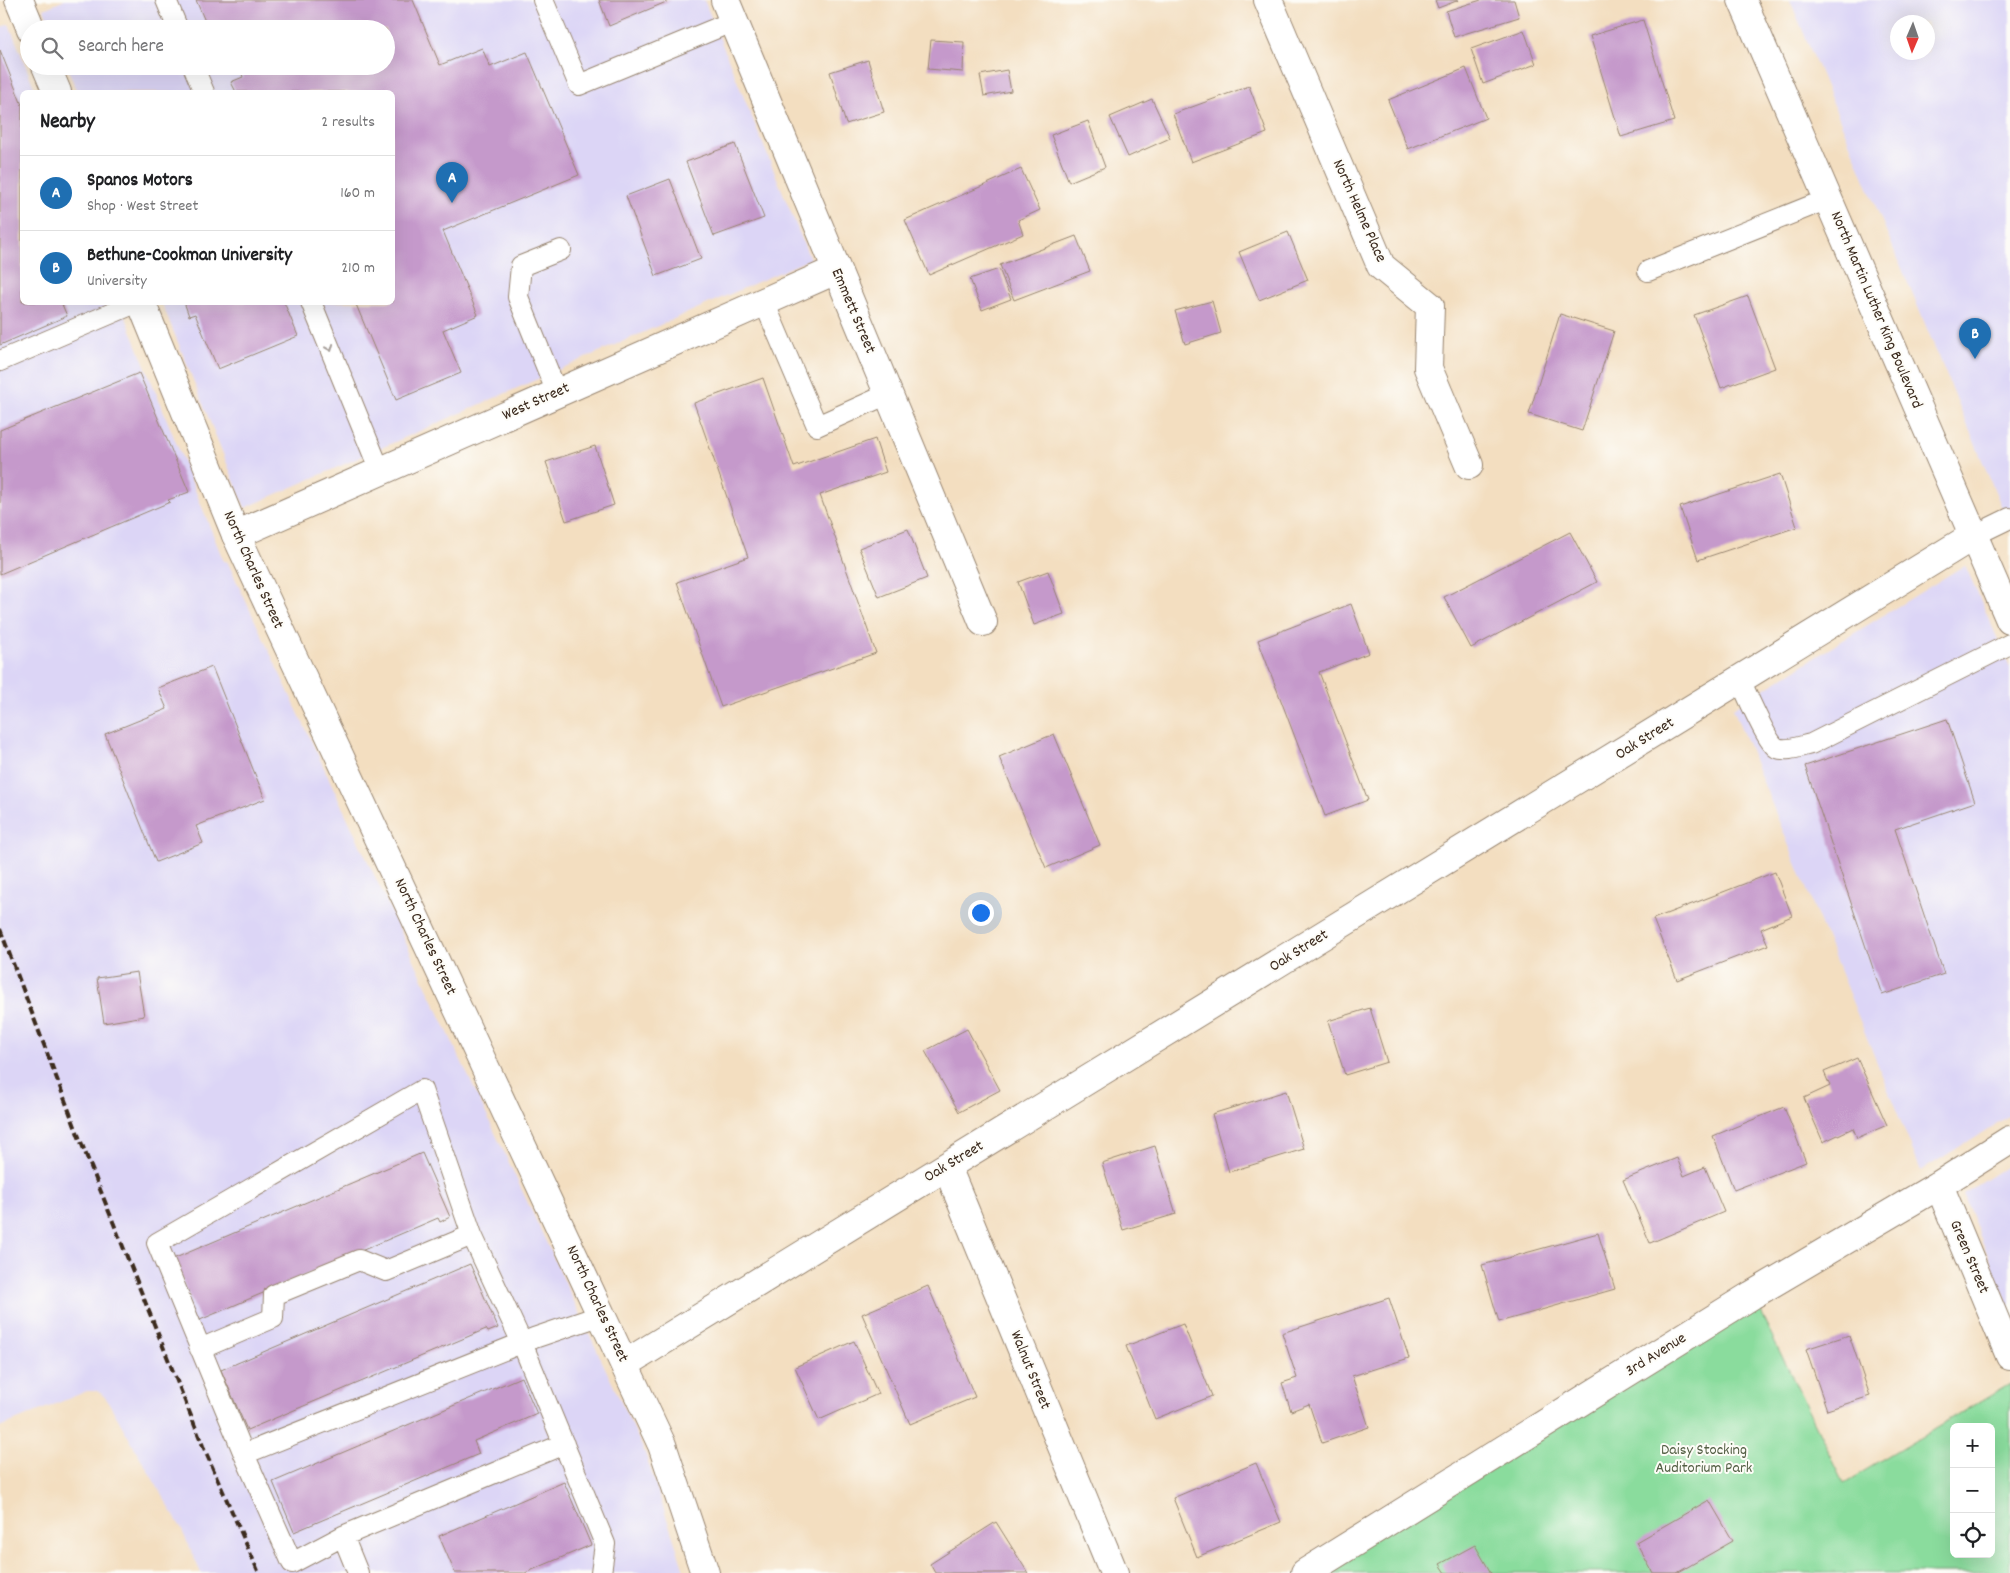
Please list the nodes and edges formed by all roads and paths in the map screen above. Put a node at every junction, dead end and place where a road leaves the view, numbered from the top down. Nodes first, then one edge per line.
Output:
1 (19, 0) edge
2 (166, 0) edge
3 (543, 0) edge
4 (1268, 0) edge
5 (1742, 0) edge
6 (729, 11) edge
7 (27, 20) edge
8 (174, 20) edge
9 (50, 75) edge
10 (197, 75) edge
11 (56, 90) edge
12 (203, 90) edge
13 (1828, 199) junction
14 (561, 250) dead end
15 (836, 270) junction
16 (1648, 271) dead end
17 (764, 302) junction
18 (133, 305) edge
19 (141, 305) edge
20 (312, 305) edge
21 (0, 361) edge
22 (557, 393) junction
23 (888, 394) junction
24 (1468, 465) dead end
25 (380, 471) junction
26 (2010, 518) edge
27 (236, 535) junction
28 (1973, 536) junction
29 (2010, 620) edge
30 (983, 622) dead end
31 (2010, 644) edge
32 (1740, 680) junction
33 (2010, 1140) edge
34 (947, 1167) junction
35 (1939, 1185) junction
36 (472, 1235) junction
37 (602, 1315) junction
38 (522, 1343) junction
39 (200, 1349) junction
40 (2010, 1356) edge
41 (625, 1364) junction
42 (564, 1444) junction
43 (244, 1454) junction
44 (343, 1536) junction
45 (358, 1573) edge
46 (600, 1573) edge
47 (705, 1573) edge
48 (1114, 1573) edge
49 (1305, 1573) edge

1 - 7 street
2 - 8 lane
3 - 6 lane
4 - 24 street, North Helme Place
5 - 13 street, North Martin Luther King Boulevard
6 - 15 street, Emmett Street
9 - 11 street
10 - 12 lane
13 - 16 lane
13 - 28 street, North Martin Luther King Boulevard
14 - 22 lane
15 - 17 street, West Street
15 - 23 street, Emmett Street
17 - 22 street, West Street
17 - 23 lane
18 - 21 lane
19 - 27 street, North Charles Street
20 -> 25 lane
22 - 25 street, West Street
23 - 30 street, Emmett Street
25 - 27 street, West Street
26 - 28 lane
27 - 37 street, North Charles Street
28 - 29 street, North Martin Luther King Boulevard
28 - 32 street, Oak Street
31 - 32 lane
32 - 34 street, Oak Street
33 - 35 street, 3rd Avenue
34 - 41 street, Oak Street
34 - 48 street, Walnut Street
35 - 40 street, Green Street
35 - 49 street, 3rd Avenue
36 - 38 lane
36 - 39 lane
36 - 39 lane
37 - 38 lane
37 - 41 street, North Charles Street
38 - 42 lane
38 - 43 lane
39 - 43 lane
41 - 47 street, North Charles Street
42 - 44 lane
42 - 46 lane
43 - 44 lane
44 - 45 lane

